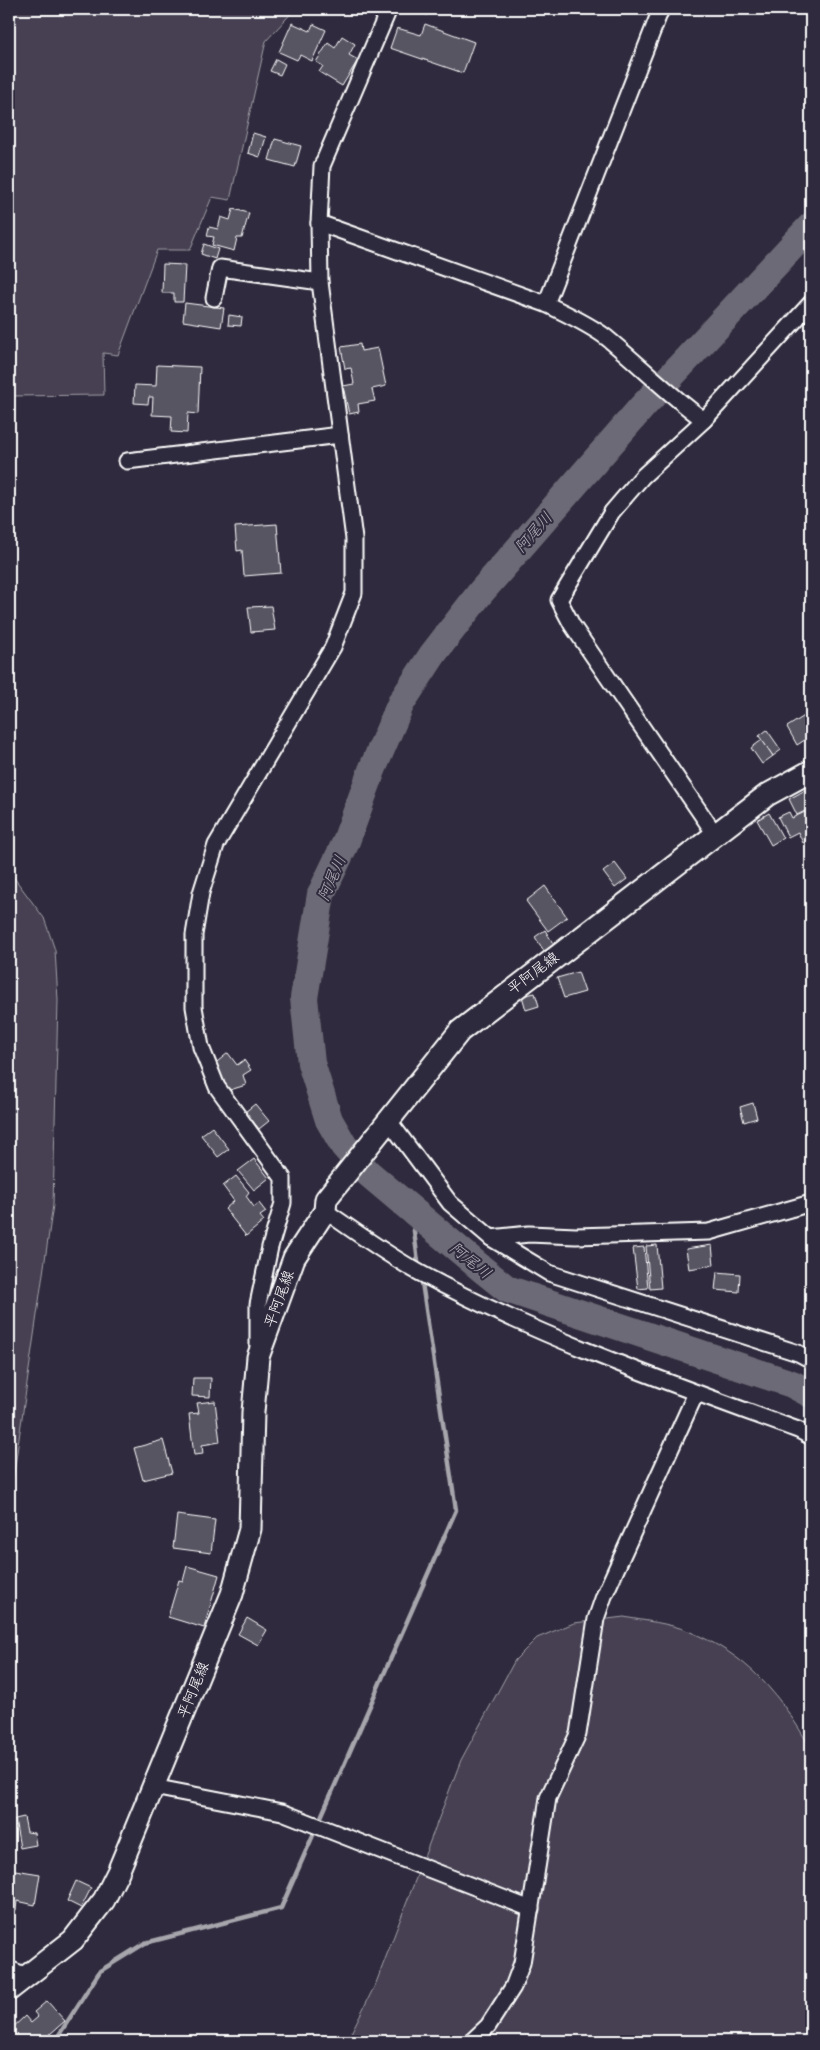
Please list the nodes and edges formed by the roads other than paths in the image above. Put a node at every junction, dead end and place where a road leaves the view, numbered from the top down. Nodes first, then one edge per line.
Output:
1 (389, 9) edge
2 (661, 9) edge
3 (319, 223) junction
4 (320, 282) junction
5 (214, 298) dead end
6 (811, 303) edge
7 (546, 304) junction
8 (704, 420) junction
9 (340, 435) junction
10 (127, 461) dead end
11 (811, 771) edge
12 (715, 834) junction
13 (386, 1125) junction
14 (811, 1203) edge
15 (325, 1205) junction
16 (491, 1238) junction
17 (258, 1357) junction
18 (811, 1360) edge
19 (696, 1393) junction
20 (811, 1437) edge
21 (153, 1787) junction
22 (531, 1909) junction
23 (18, 1972) edge
24 (9, 1990) edge
25 (472, 2041) edge

1 - 3 street
2 - 7 street
3 - 4 street
3 - 7 street
4 - 5 street
4 - 9 street
6 - 8 street
7 - 8 street
8 - 12 street
9 - 10 street
9 - 17 street
11 - 12 main road, 平阿尾線
12 - 13 main road, 平阿尾線
13 - 15 main road, 平阿尾線
13 - 16 street
14 - 16 street
15 - 17 main road, 平阿尾線
15 - 19 street
16 - 18 street
17 - 21 main road, 平阿尾線
19 - 20 street
19 - 22 street
21 - 22 street
21 - 23 main road, 平阿尾線
22 - 25 street
23 - 24 main road, 平阿尾線

